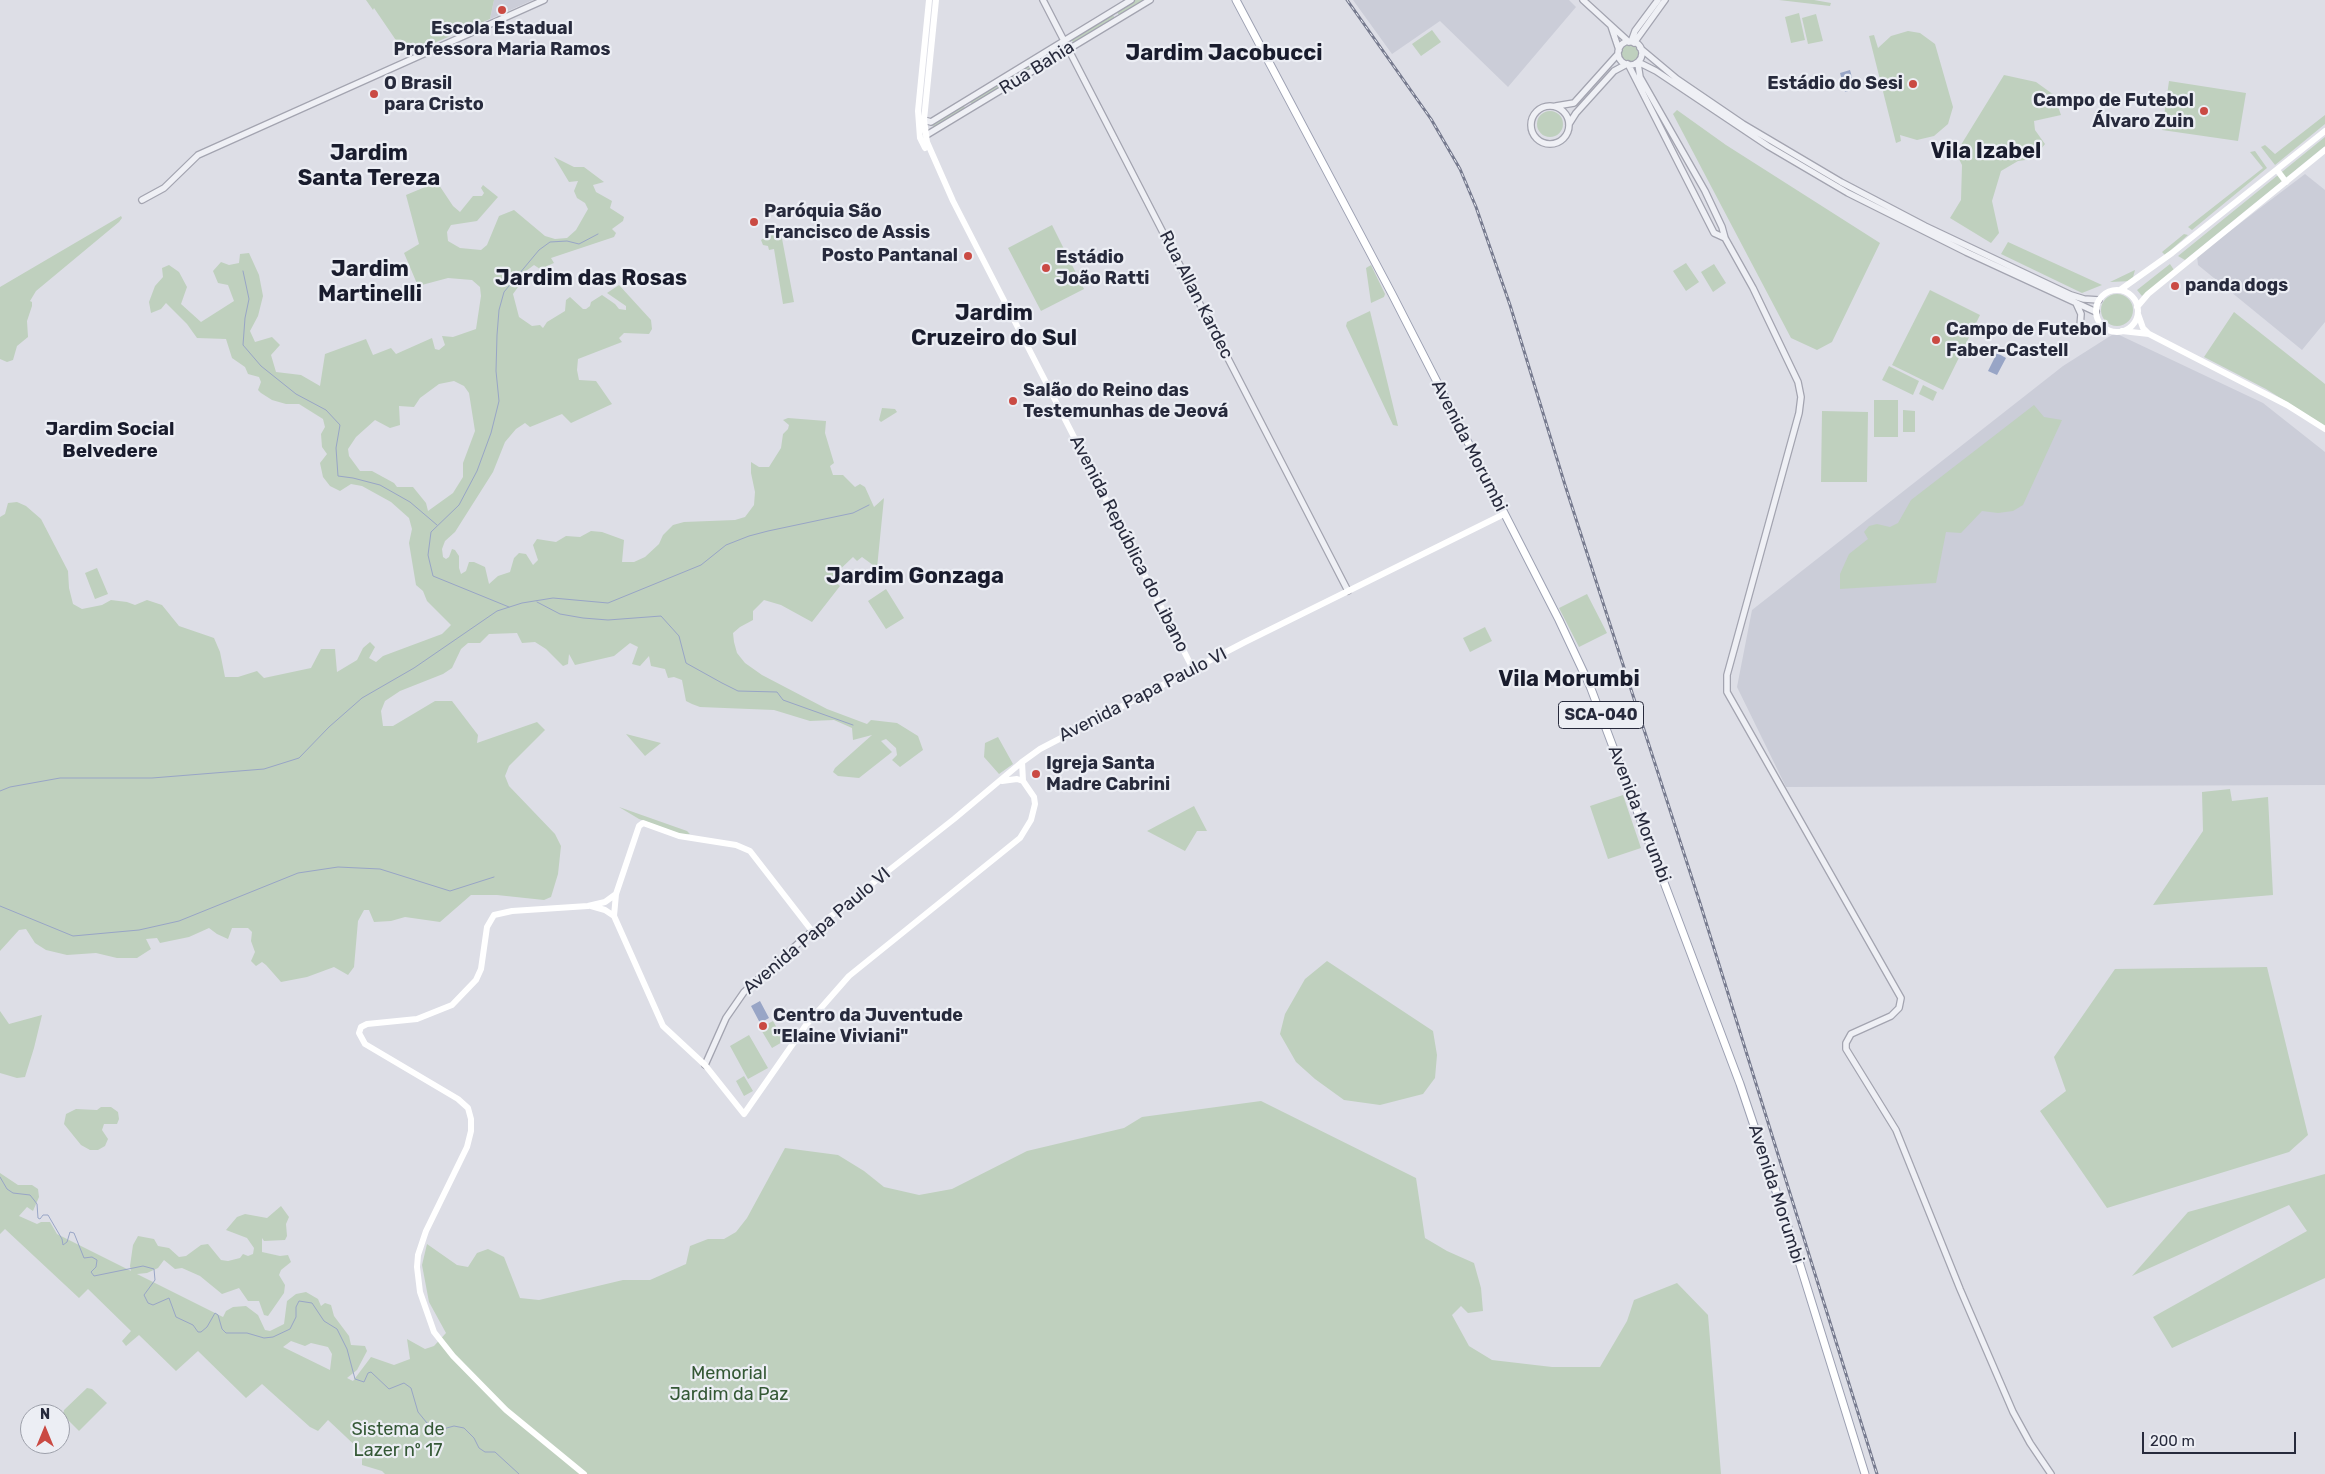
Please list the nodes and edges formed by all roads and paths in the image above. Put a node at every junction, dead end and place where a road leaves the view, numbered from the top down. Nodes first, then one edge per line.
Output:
1 (544, 0) edge
2 (929, 0) edge
3 (936, 0) edge
4 (1043, 0) edge
5 (1131, 0) edge
6 (1150, 0) edge
7 (1236, 0) edge
8 (1583, 0) edge
9 (1658, 0) edge
10 (1665, 0) edge
11 (1606, 21) junction
12 (1065, 40) junction
13 (1631, 42) junction
14 (1069, 48) junction
15 (1640, 48) junction
16 (1618, 52) junction
17 (1639, 63) junction
18 (1628, 64) junction
19 (1554, 106) junction
20 (928, 121) junction
21 (1569, 124) junction
22 (935, 130) junction
23 (2325, 131) edge
24 (922, 137) junction
25 (2325, 150) edge
26 (2277, 170) junction
27 (2286, 182) junction
28 (2255, 188) junction
29 (2264, 199) junction
30 (142, 200) dead end
31 (1725, 238) junction
32 (2120, 290) junction
33 (2099, 300) junction
34 (2076, 303) junction
35 (2137, 311) junction
36 (2096, 312) junction
37 (2080, 327) dead end
38 (2122, 331) junction
39 (2149, 334) junction
40 (2325, 429) edge
41 (1504, 514) junction
42 (1348, 591) junction
43 (1193, 669) junction
44 (1022, 762) junction
45 (1002, 781) junction
46 (1023, 781) junction
47 (616, 894) junction
48 (588, 906) junction
49 (614, 916) junction
50 (812, 931) junction
51 (705, 1065) junction
52 (584, 1474) edge
53 (1865, 1474) edge
54 (2052, 1474) edge

1 - 30 street
2 - 24 main road
3 - 20 main road
4 - 12 street, Rua Allan Kardec
5 - 12 street, Rua Bahia
6 - 14 street, Rua Bahia
7 - 41 main road, Avenida Morumbi / SCA-040
8 - 11 street
9 - 13 street
10 - 13 street
11 - 13 street
11 - 16 street
12 - 14 street, Rua Allan Kardec
12 - 20 street, Rua Bahia
13 - 15 street
13 - 16 street
14 - 22 street, Rua Bahia
14 - 42 street, Rua Allan Kardec
15 - 17 street
15 - 33 street
16 - 18 street
16 - 19 street
17 - 18 street
17 - 31 street
17 - 34 street
18 - 21 street
18 - 31 street
19 - 21 street
19 - 21 street
20 - 22 street
20 - 24 main road
22 - 24 street, Rua Bahia
23 - 26 main road
24 - 43 main road, Avenida República do Libano
25 - 27 main road
26 - 27 main road
26 - 28 main road
27 - 29 main road
28 - 29 main road
28 - 32 main road
29 - 35 main road
31 - 54 street
32 - 33 main road
32 - 35 main road
33 - 36 main road
34 - 36 street
34 - 37 street
35 - 38 main road
35 - 39 main road
36 - 38 main road
38 - 39 main road
39 - 40 main road
41 - 42 main road, Avenida Papa Paulo VI
41 - 53 main road, Avenida Morumbi / SCA-040
42 - 43 main road, Avenida Papa Paulo VI
43 - 44 main road, Avenida Papa Paulo VI
44 - 45 main road, Avenida Papa Paulo VI
44 - 46 main road
45 - 46 main road
45 - 50 main road, Avenida Papa Paulo VI
46 - 51 main road
47 - 48 main road
47 - 49 main road
47 - 50 main road
48 - 49 main road
48 - 52 main road
49 - 51 main road
50 - 51 street, Avenida Papa Paulo VI

